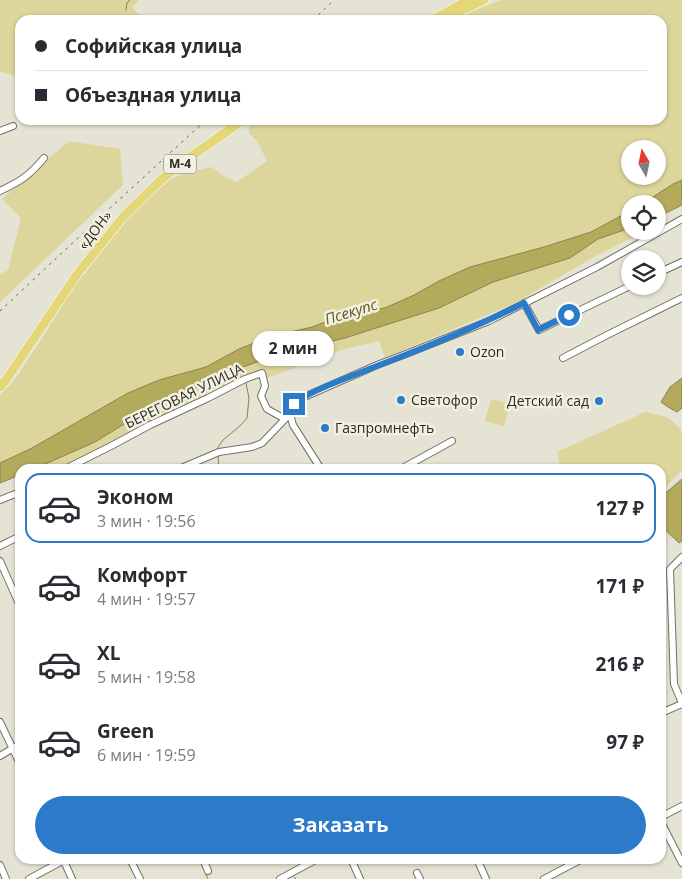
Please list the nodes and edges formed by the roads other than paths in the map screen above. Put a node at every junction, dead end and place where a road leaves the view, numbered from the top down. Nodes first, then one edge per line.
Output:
1 (469, 0) edge
2 (484, 0) edge
3 (441, 15) edge
4 (452, 15) edge
5 (235, 125) edge
6 (13, 126) dead end
7 (0, 131) edge
8 (44, 158) dead end
9 (0, 191) edge
10 (682, 220) edge
11 (682, 262) edge
12 (666, 269) edge
13 (621, 290) edge
14 (682, 298) edge
15 (524, 303) junction
16 (563, 358) dead end
17 (0, 387) edge
18 (287, 417) junction
19 (452, 441) dead end
20 (75, 464) edge
21 (191, 464) edge
22 (318, 464) edge
23 (410, 464) edge
24 (15, 494) edge
25 (0, 500) edge
26 (15, 538) edge
27 (0, 546) edge
28 (682, 557) edge
29 (0, 561) edge
30 (15, 595) edge
31 (682, 703) edge
32 (666, 711) edge
33 (0, 722) edge
34 (13, 748) junction
35 (15, 753) edge
36 (0, 756) edge
37 (682, 806) edge
38 (666, 815) edge
39 (666, 832) edge
40 (682, 863) edge
41 (55, 864) edge
42 (66, 864) edge
43 (132, 864) edge
44 (205, 864) edge
45 (308, 864) edge
46 (353, 864) edge
47 (479, 864) edge
48 (572, 864) edge
49 (0, 865) edge
50 (208, 871) dead end
51 (6, 879) edge
52 (29, 879) edge
53 (72, 879) edge
54 (140, 879) edge
55 (280, 879) edge
56 (360, 879) edge
57 (486, 879) edge
58 (544, 879) edge

1 - 3 highway
2 - 4 highway
5 - 17 highway, «ДОН» / М-4
6 - 7 street
8 - 9 street
10 - 15 street
11 - 12 street
13 - 15 street
14 - 16 street
15 - 18 street
18 - 20 street, БЕРЕГОВАЯ УЛИЦА
18 - 21 street
18 - 22 street
19 - 23 street
24 - 25 street
26 - 27 street
28 - 31 street
29 - 30 street
31 - 32 street
33 - 34 street
34 - 35 street
34 - 36 street
37 - 38 street
39 - 40 street
41 - 52 street
42 - 53 street
43 - 54 street
44 - 50 street
45 - 55 street
46 - 56 street
47 - 57 street
48 - 58 street
49 - 51 street

